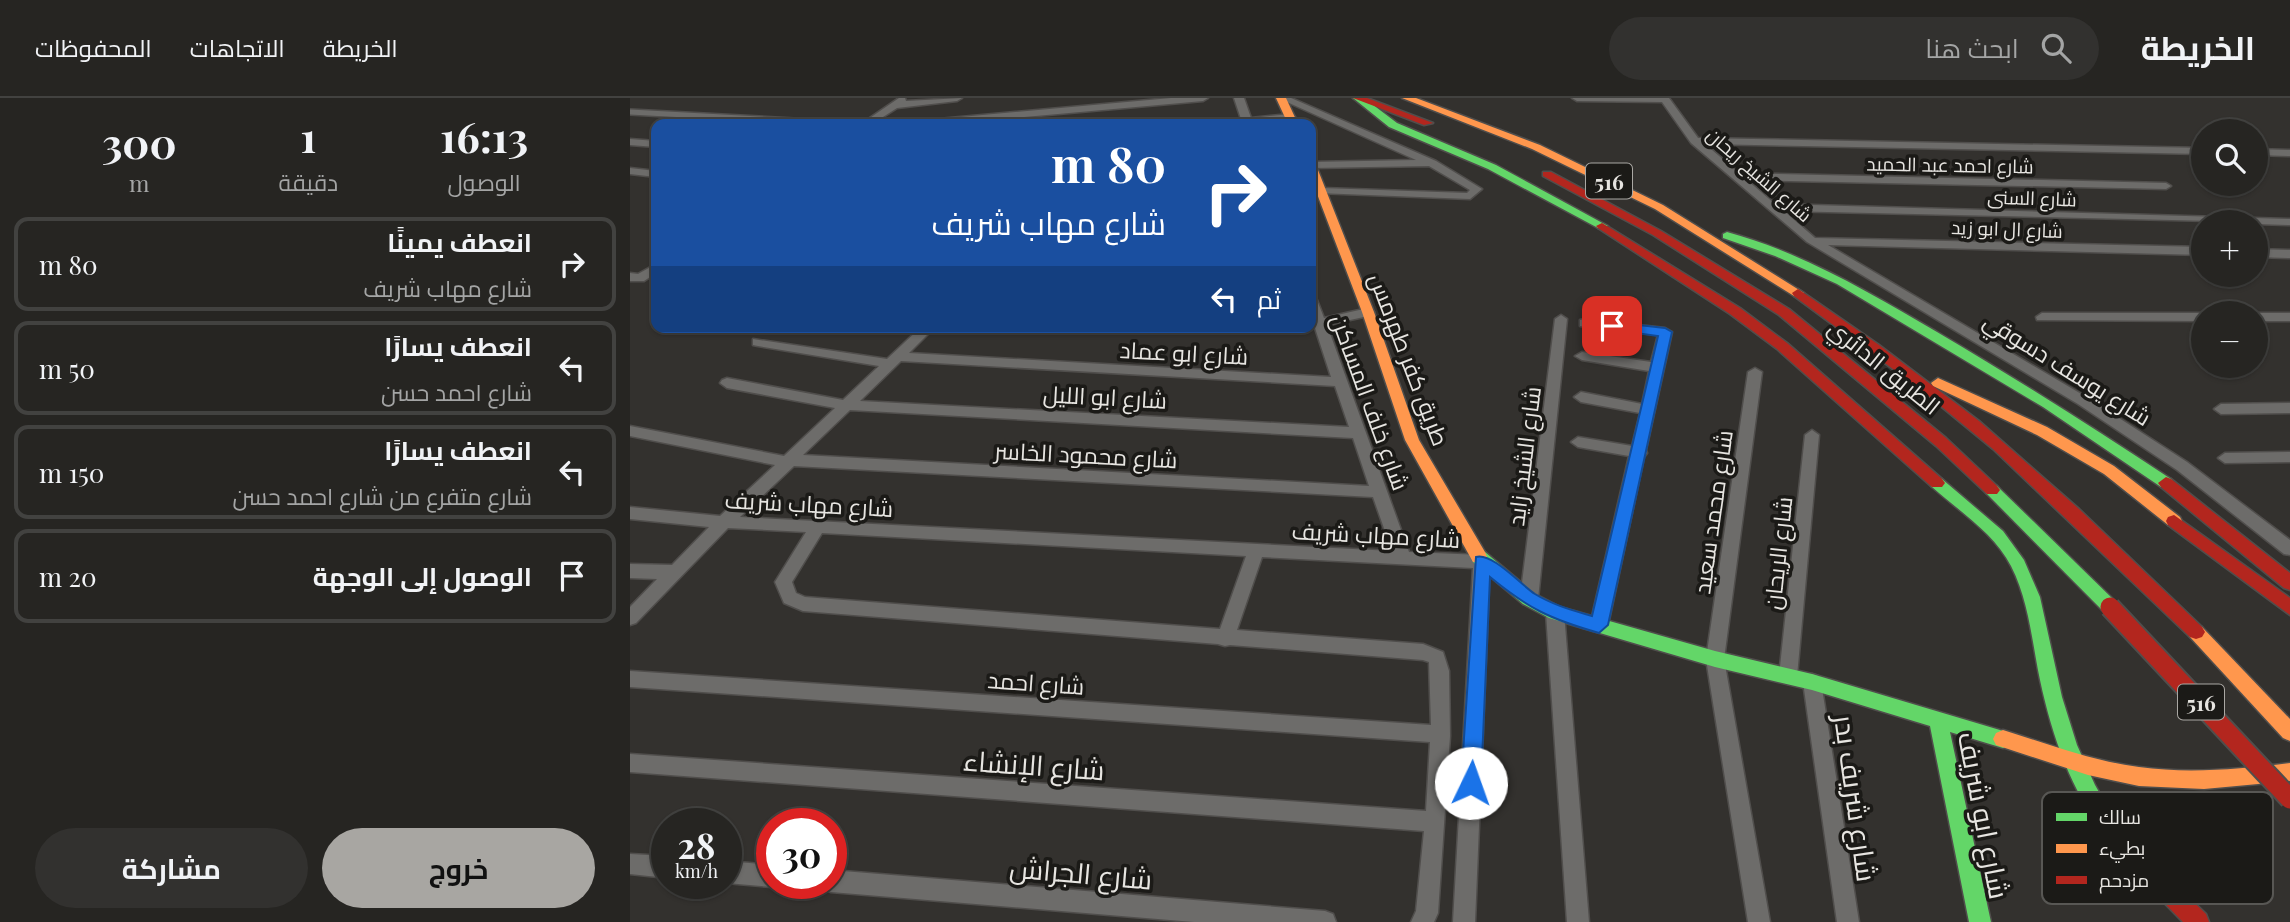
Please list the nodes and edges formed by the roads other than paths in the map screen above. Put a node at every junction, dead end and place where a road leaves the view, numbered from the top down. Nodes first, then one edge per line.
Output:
1 (957, 98) edge
2 (1202, 98) edge
3 (1239, 98) edge
4 (1282, 98) edge
5 (1358, 98) edge
6 (1407, 98) edge
7 (1577, 98) edge
8 (1664, 99) edge
9 (898, 100) edge
10 (630, 112) edge
11 (758, 119) edge
12 (873, 119) edge
13 (972, 119) edge
14 (1246, 119) edge
15 (1291, 119) edge
16 (1695, 141) junction
17 (630, 142) edge
18 (651, 144) edge
19 (1497, 151) dead end
20 (2191, 151) edge
21 (2268, 152) edge
22 (2290, 153) edge
23 (1432, 163) junction
24 (1530, 165) dead end
25 (1316, 167) edge
26 (630, 171) edge
27 (651, 173) edge
28 (1734, 176) junction
29 (1316, 178) edge
30 (2166, 187) dead end
31 (1322, 191) junction
32 (1772, 207) junction
33 (2290, 222) edge
34 (1694, 228) junction
35 (1811, 240) junction
36 (2191, 251) edge
37 (2268, 253) edge
38 (2290, 254) edge
39 (651, 271) edge
40 (633, 280) edge
41 (1368, 312) junction
42 (2042, 317) dead end
43 (2191, 317) edge
44 (2268, 317) edge
45 (2290, 317) edge
46 (1561, 319) dead end
47 (1585, 323) dead end
48 (1316, 325) edge
49 (1316, 327) edge
50 (923, 333) edge
51 (758, 342) dead end
52 (1582, 356) dead end
53 (896, 361) junction
54 (1658, 368) junction
55 (1755, 372) dead end
56 (1909, 373) junction
57 (1340, 382) junction
58 (727, 383) dead end
59 (1581, 397) dead end
60 (848, 405) junction
61 (2290, 408) edge
62 (2221, 409) dead end
63 (1649, 410) junction
64 (630, 430) edge
65 (1358, 433) junction
66 (1812, 435) dead end
67 (1578, 442) dead end
68 (1640, 453) junction
69 (2290, 457) edge
70 (2225, 458) dead end
71 (790, 461) junction
72 (1379, 492) junction
73 (630, 513) edge
74 (724, 522) junction
75 (818, 526) junction
76 (1257, 549) junction
77 (2290, 550) edge
78 (1403, 559) junction
79 (1482, 562) junction
80 (630, 571) edge
81 (676, 571) junction
82 (2290, 583) edge
83 (1529, 599) junction
84 (2290, 608) edge
85 (1555, 612) junction
86 (630, 618) edge
87 (1599, 625) junction
88 (1224, 639) junction
89 (1715, 659) junction
90 (1788, 676) junction
91 (630, 679) edge
92 (1812, 682) junction
93 (1938, 719) junction
94 (2290, 732) edge
95 (1439, 734) junction
96 (630, 763) edge
97 (2078, 763) junction
98 (2290, 772) edge
99 (2092, 792) edge
100 (2290, 799) edge
101 (1434, 822) junction
102 (630, 864) edge
103 (651, 866) edge
104 (847, 882) edge
105 (2179, 904) edge
106 (1325, 922) edge
107 (1422, 922) edge
108 (1464, 922) edge
109 (1578, 922) edge
110 (1759, 922) edge
111 (1848, 922) edge
112 (1980, 922) edge
113 (2198, 922) edge

1 - 9 street
2 - 13 street
3 - 14 street
4 - 15 main road
4 - 23 street
5 - 19 main road
5 - 97 main road
6 - 34 main road, الطريق الدائري / 516
7 - 8 street
8 - 16 street, شارع الشيخ ريحان
9 - 12 street
10 - 11 lane
16 - 20 street
16 - 28 street, شارع الشيخ ريحان
17 - 18 street
21 - 22 street
23 - 25 street
23 - 31 street
24 - 100 main road, الطريق الدائري / 516, bridge
26 - 27 street
28 - 30 street, شارع احمد عبد الحميد
28 - 32 street, شارع الشيخ ريحان
29 - 31 main road, طريق كفر طهرمس
31 - 41 main road, طريق كفر طهرمس
32 - 33 street, شارع السنى
32 - 35 street, شارع الشيخ ريحان
34 - 56 main road, الطريق الدائري / 516
34 - 82 main road
35 - 36 street, شارع ال ابو زيد
35 - 77 street, شارع يوسف دسوقي
37 - 38 street
39 - 40 street
41 - 48 street
41 - 79 main road, طريق كفر طهرمس
42 - 43 street
44 - 45 street
46 - 83 street, شارع الشيخ زايد
47 - 54 street
49 - 57 street, شارع خلف المساكن
50 - 53 street
51 - 53 street, شارع ابو عماد
52 - 54 street
53 - 57 street, شارع ابو عماد
53 - 60 street
54 - 63 street
55 - 89 street, شارع محمد سعيد
56 - 84 main road
56 - 94 main road, الطريق الدائري / 516
57 - 65 street, شارع خلف المساكن
58 - 60 street, شارع ابو الليل
59 - 63 street
60 - 65 street, شارع ابو الليل
60 - 71 street
61 - 62 street
63 - 68 street
64 - 71 street, شارع محمود الخاسر
65 - 72 street, شارع خلف المساكن
66 - 90 street, شارع الريحان
67 - 68 street
68 - 87 street
69 - 70 street
71 - 72 street, شارع محمود الخاسر
71 - 74 street
72 - 78 street, شارع خلف المساكن
73 - 74 street, شارع مهاب شريف
74 - 75 street, شارع مهاب شريف
74 - 81 street
75 - 76 street, شارع مهاب شريف
75 - 88 street
76 - 78 street, شارع مهاب شريف
76 - 88 street
78 - 79 street, شارع مهاب شريف
79 - 83 main road, شارع مهاب شريف
79 - 108 street
80 - 81 street
81 - 86 street
83 - 85 main road, شارع مهاب شريف
85 - 87 main road, شارع مهاب شريف
85 - 109 street
87 - 89 main road, شارع مهاب شريف
88 - 95 street
89 - 90 main road, شارع مهاب شريف
89 - 110 street, شارع محمد سعيد
90 - 92 main road, شارع مهاب شريف
91 - 95 street, شارع احمد
92 - 93 main road, شارع مهاب شريف
92 - 111 street, شارع شريف بدر
93 - 97 main road, شارع مهاب شريف
93 - 112 main road, شارع ابو شريف
95 - 101 street
96 - 101 street, شارع الإنشاء
97 - 98 main road, شارع مهاب شريف
97 - 99 main road
101 - 107 street
102 - 103 street
104 - 106 street, شارع الجراش
105 - 113 main road

